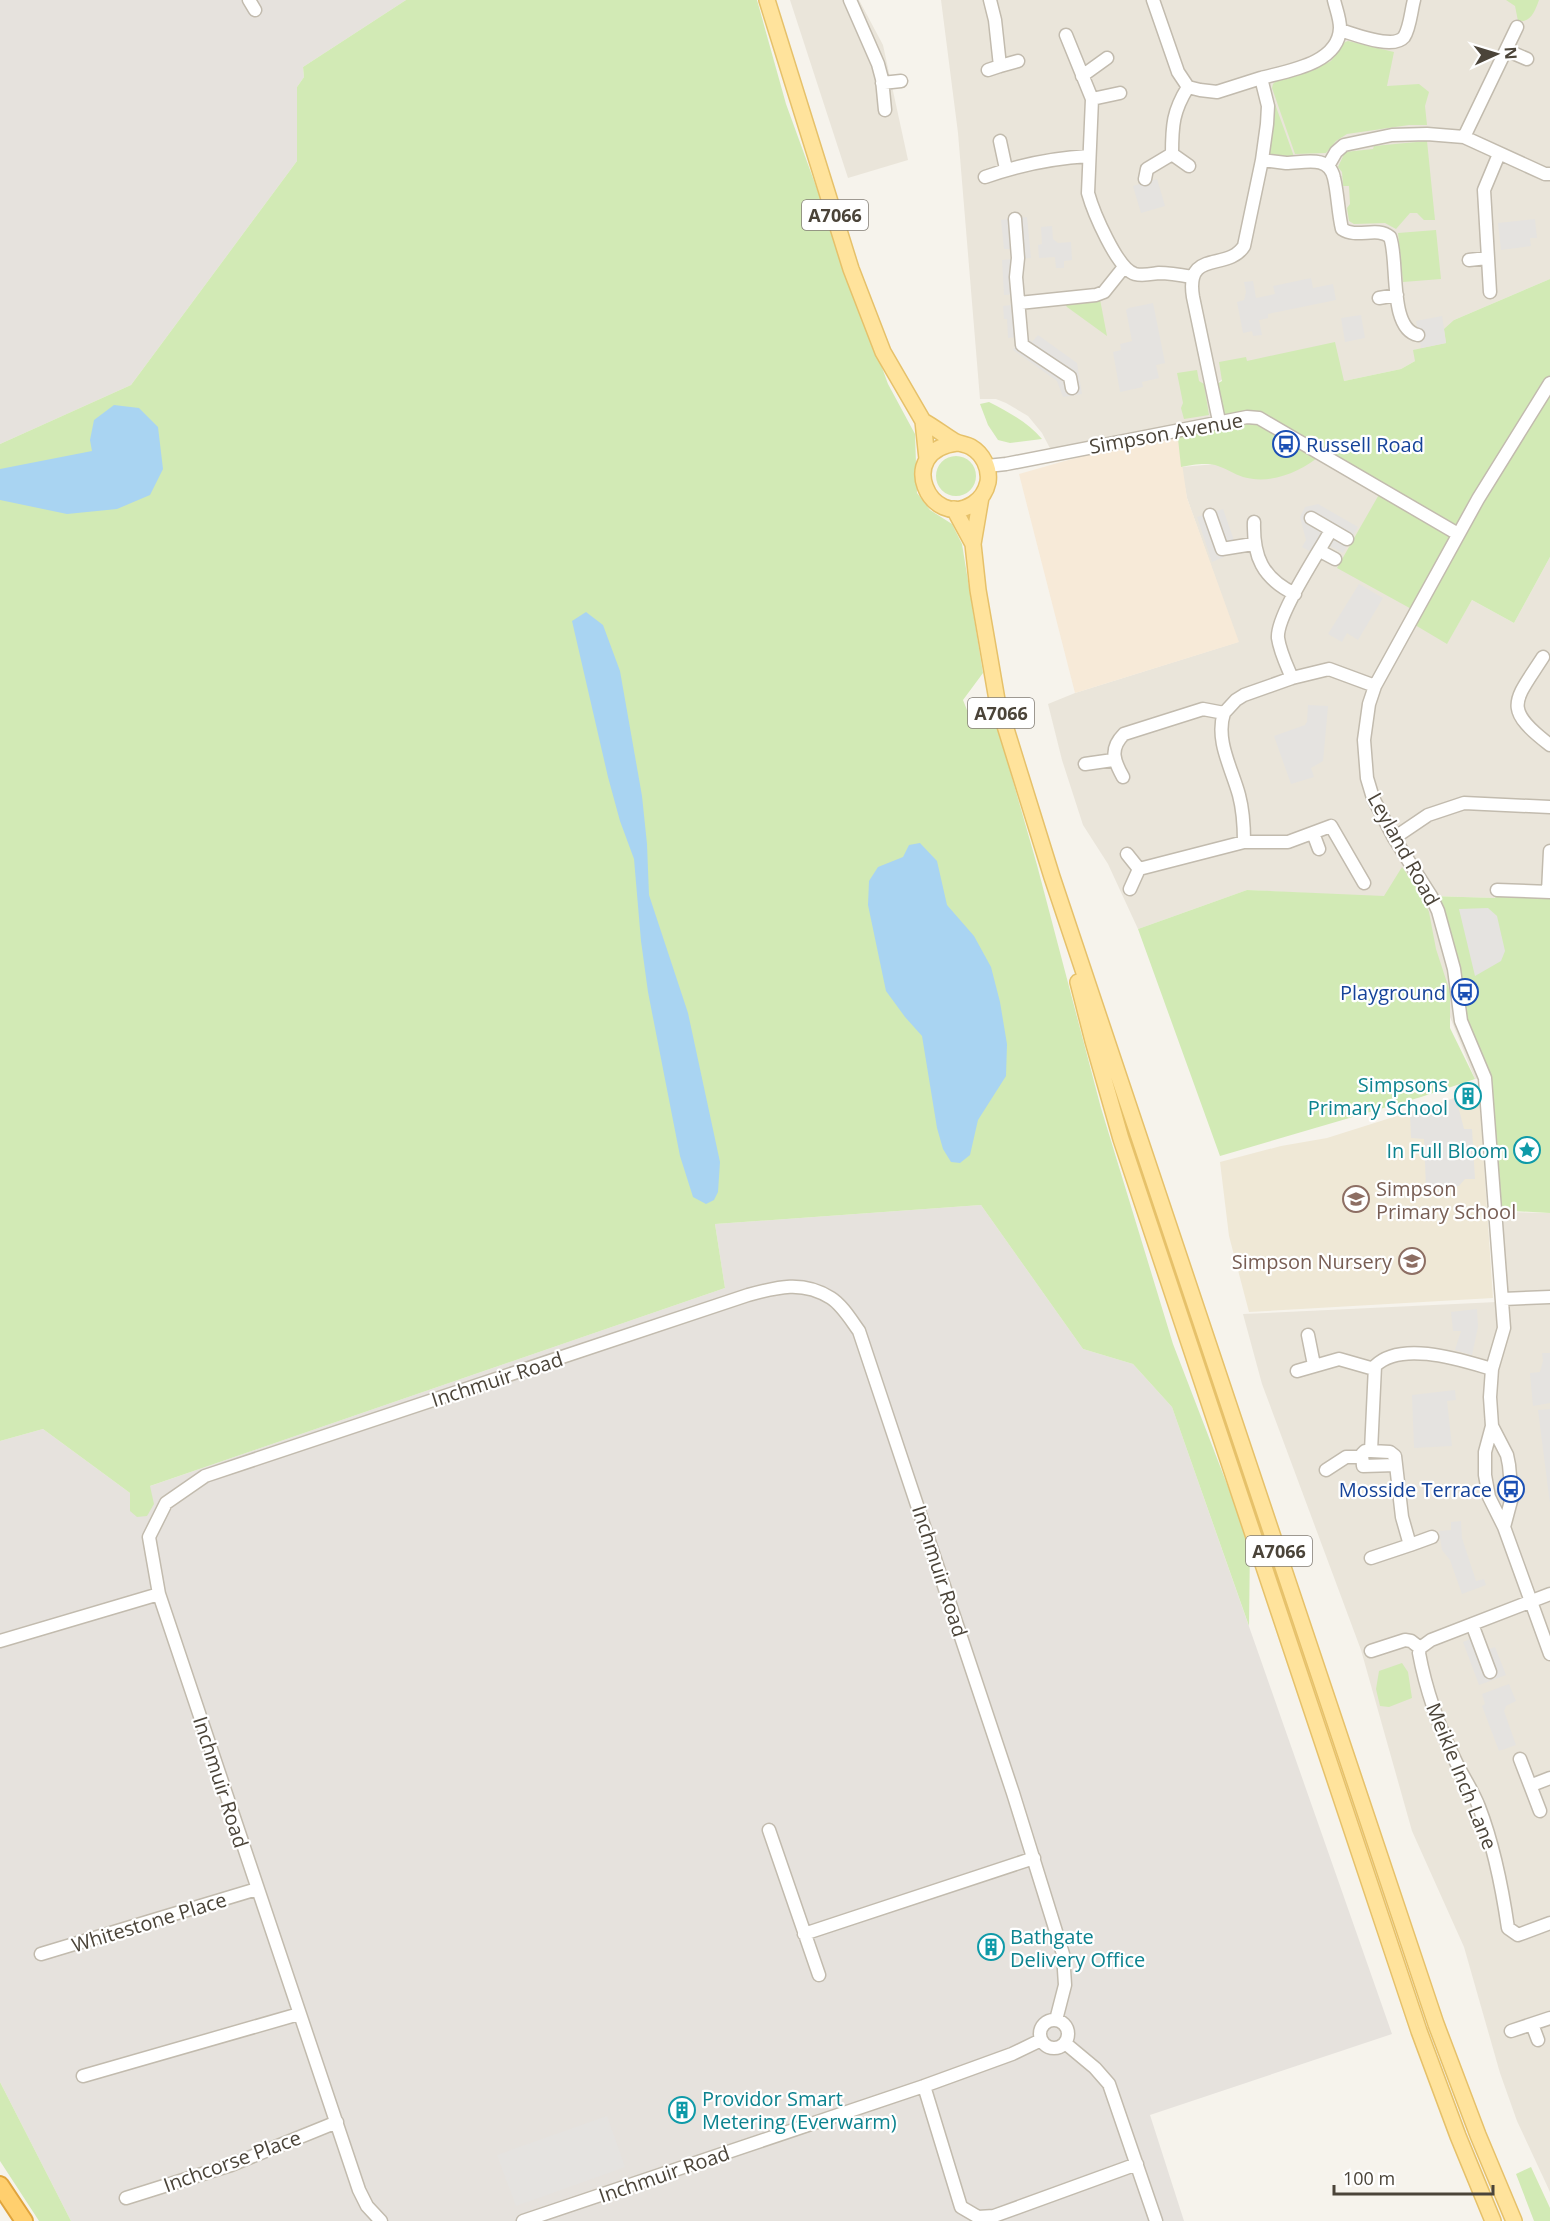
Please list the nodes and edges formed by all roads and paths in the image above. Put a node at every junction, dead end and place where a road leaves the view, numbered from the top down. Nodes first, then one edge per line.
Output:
1 (767, 0) edge
2 (850, 0) edge
3 (990, 0) edge
4 (1153, 0) edge
5 (1334, 0) edge
6 (1414, 0) edge
7 (1516, 27) dead end
8 (1340, 30) junction
9 (1066, 35) dead end
10 (1506, 50) junction
11 (1107, 58) dead end
12 (1527, 59) dead end
13 (1018, 61) dead end
14 (1082, 76) junction
15 (1260, 78) junction
16 (901, 81) dead end
17 (882, 83) junction
18 (1188, 87) junction
19 (1120, 93) dead end
20 (1092, 99) junction
21 (885, 110) dead end
22 (1464, 137) junction
23 (1000, 141) dead end
24 (1172, 154) junction
25 (1499, 154) junction
26 (1089, 156) junction
27 (1262, 159) junction
28 (1189, 166) dead end
29 (1328, 166) junction
30 (1006, 169) junction
31 (1550, 174) edge
32 (985, 177) dead end
33 (1144, 179) dead end
34 (1015, 219) dead end
35 (1487, 258) junction
36 (1469, 260) dead end
37 (1124, 267) junction
38 (1192, 277) junction
39 (1490, 292) dead end
40 (1397, 295) junction
41 (1379, 298) dead end
42 (1019, 303) junction
43 (1418, 335) dead end
44 (1550, 383) edge
45 (1072, 388) dead end
46 (923, 421) junction
47 (1219, 421) junction
48 (957, 443) junction
49 (927, 459) junction
50 (987, 466) junction
51 (981, 497) junction
52 (954, 509) junction
53 (1210, 515) dead end
54 (1311, 518) dead end
55 (1254, 522) dead end
56 (1331, 530) junction
57 (1458, 534) junction
58 (1347, 539) dead end
59 (973, 544) junction
60 (1253, 544) junction
61 (1320, 550) junction
62 (1335, 559) dead end
63 (1295, 594) junction
64 (1543, 657) dead end
65 (1292, 678) junction
66 (1375, 686) junction
67 (1224, 713) junction
68 (1550, 745) edge
69 (1113, 760) junction
70 (1085, 764) dead end
71 (1123, 777) dead end
72 (1550, 807) edge
73 (1313, 833) junction
74 (1394, 838) junction
75 (1244, 842) junction
76 (1319, 849) dead end
77 (1550, 851) edge
78 (1127, 854) dead end
79 (1139, 869) junction
80 (1053, 877) junction
81 (1364, 883) dead end
82 (1130, 889) dead end
83 (1497, 890) dead end
84 (1549, 892) edge
85 (1550, 1297) edge
86 (1503, 1299) junction
87 (1308, 1335) dead end
88 (1314, 1365) junction
89 (1374, 1369) junction
90 (1492, 1369) junction
91 (1297, 1371) dead end
92 (1492, 1426) junction
93 (1366, 1454) junction
94 (1326, 1470) dead end
95 (1504, 1527) junction
96 (1432, 1537) dead end
97 (1410, 1545) junction
98 (1371, 1558) dead end
99 (159, 1594) junction
100 (1550, 1594) edge
101 (1530, 1602) junction
102 (1472, 1624) junction
103 (0, 1641) edge
104 (1420, 1648) junction
105 (1371, 1650) dead end
106 (1550, 1654) edge
107 (1490, 1672) dead end
108 (1520, 1759) dead end
109 (1550, 1778) edge
110 (1532, 1785) junction
111 (1540, 1811) dead end
112 (769, 1830) dead end
113 (1034, 1858) junction
114 (256, 1889) junction
115 (1550, 1923) edge
116 (804, 1934) junction
117 (41, 1954) dead end
118 (819, 1975) dead end
119 (299, 2014) junction
120 (1550, 2018) edge
121 (1056, 2020) junction
122 (1532, 2024) junction
123 (1511, 2031) dead end
124 (1041, 2040) junction
125 (1538, 2040) dead end
126 (1065, 2043) junction
127 (83, 2076) dead end
128 (924, 2086) junction
129 (337, 2122) junction
130 (1137, 2163) junction
131 (0, 2185) edge
132 (126, 2198) dead end
133 (24, 2221) edge
134 (381, 2221) edge
135 (523, 2221) edge
136 (1156, 2221) edge
137 (1493, 2221) edge
138 (1514, 2221) edge

1 - 46 main road, A7066
2 - 17 street
3 - 13 street
4 - 18 street
5 - 8 street
6 - 8 street
7 - 10 street
8 - 15 street
9 - 14 street
10 - 12 street
10 - 22 street
11 - 14 street
14 - 20 street
15 - 18 street
15 - 27 street
16 - 17 street
17 - 21 street
18 - 24 street
19 - 20 street
20 - 26 street
22 - 25 street
22 - 29 street
23 - 30 street
24 - 28 street
24 - 33 street
25 - 31 street
25 - 35 street
26 - 30 street
26 - 37 street
27 - 29 street
27 - 38 street
29 - 40 street
30 - 32 street
34 - 42 street
35 - 36 street
35 - 39 street
37 - 38 street
37 - 42 street
38 - 47 street
40 - 41 street
40 - 43 street
42 - 45 street
44 - 57 street, Leyland Road
46 - 48 main road, A7066
46 - 49 main road, A7066
47 - 50 street, Simpson Avenue
47 - 57 street, Simpson Avenue
48 - 49 main road
48 - 50 main road, A7066
49 - 52 main road, A7066
50 - 51 main road, A7066
51 - 52 main road
51 - 59 main road, A7066
52 - 59 main road, A7066
53 - 60 street
54 - 56 street
55 - 60 street
56 - 58 street
56 - 61 street
57 - 66 street, Leyland Road
59 - 80 main road, A7066
60 - 63 street
61 - 62 street
61 - 63 street
63 - 65 street
64 - 68 street
65 - 66 street
65 - 67 street
66 - 74 street, Leyland Road
67 - 69 street
67 - 75 street
69 - 70 street
69 - 71 street
72 - 74 street
73 - 75 street
73 - 76 street
73 - 81 street
74 - 86 street, Leyland Road
75 - 79 street
77 - 84 street
78 - 79 street
79 - 82 street
80 - 137 main road, A7066
80 - 138 main road, A7066
83 - 84 street
85 - 86 street
86 - 90 street, Leyland Road
87 - 88 street
88 - 89 street
88 - 91 street
89 - 90 street
89 - 93 street
90 - 92 street, Leyland Road
92 - 95 street, Leyland Road
92 - 95 street, Leyland Road
93 - 94 street
93 - 97 street
95 - 101 street, Leyland Road
96 - 97 street
97 - 98 street
99 - 103 street
99 - 113 street, Inchmuir Road
99 - 114 street, Inchmuir Road
100 - 101 street
101 - 102 street
101 - 106 street, Leyland Road
102 - 104 street
102 - 107 street
104 - 105 street
104 - 115 street, Meikle Inch Lane
108 - 110 street
109 - 110 street
110 - 111 street
112 - 116 street
113 - 116 street
113 - 121 street, Inchmuir Road
114 - 117 street, Whitestone Place
114 - 119 street, Inchmuir Road
116 - 118 street
119 - 127 street
119 - 129 street, Inchmuir Road
120 - 122 street
121 - 124 street, Inchmuir Road
121 - 126 street
122 - 123 street
122 - 125 street
124 - 126 street
124 - 128 street, Inchmuir Road
126 - 130 street
128 - 130 street
128 - 135 street, Inchmuir Road
129 - 132 street, Inchcorse Place
129 - 134 street, Inchmuir Road
130 - 136 street
131 - 133 highway

